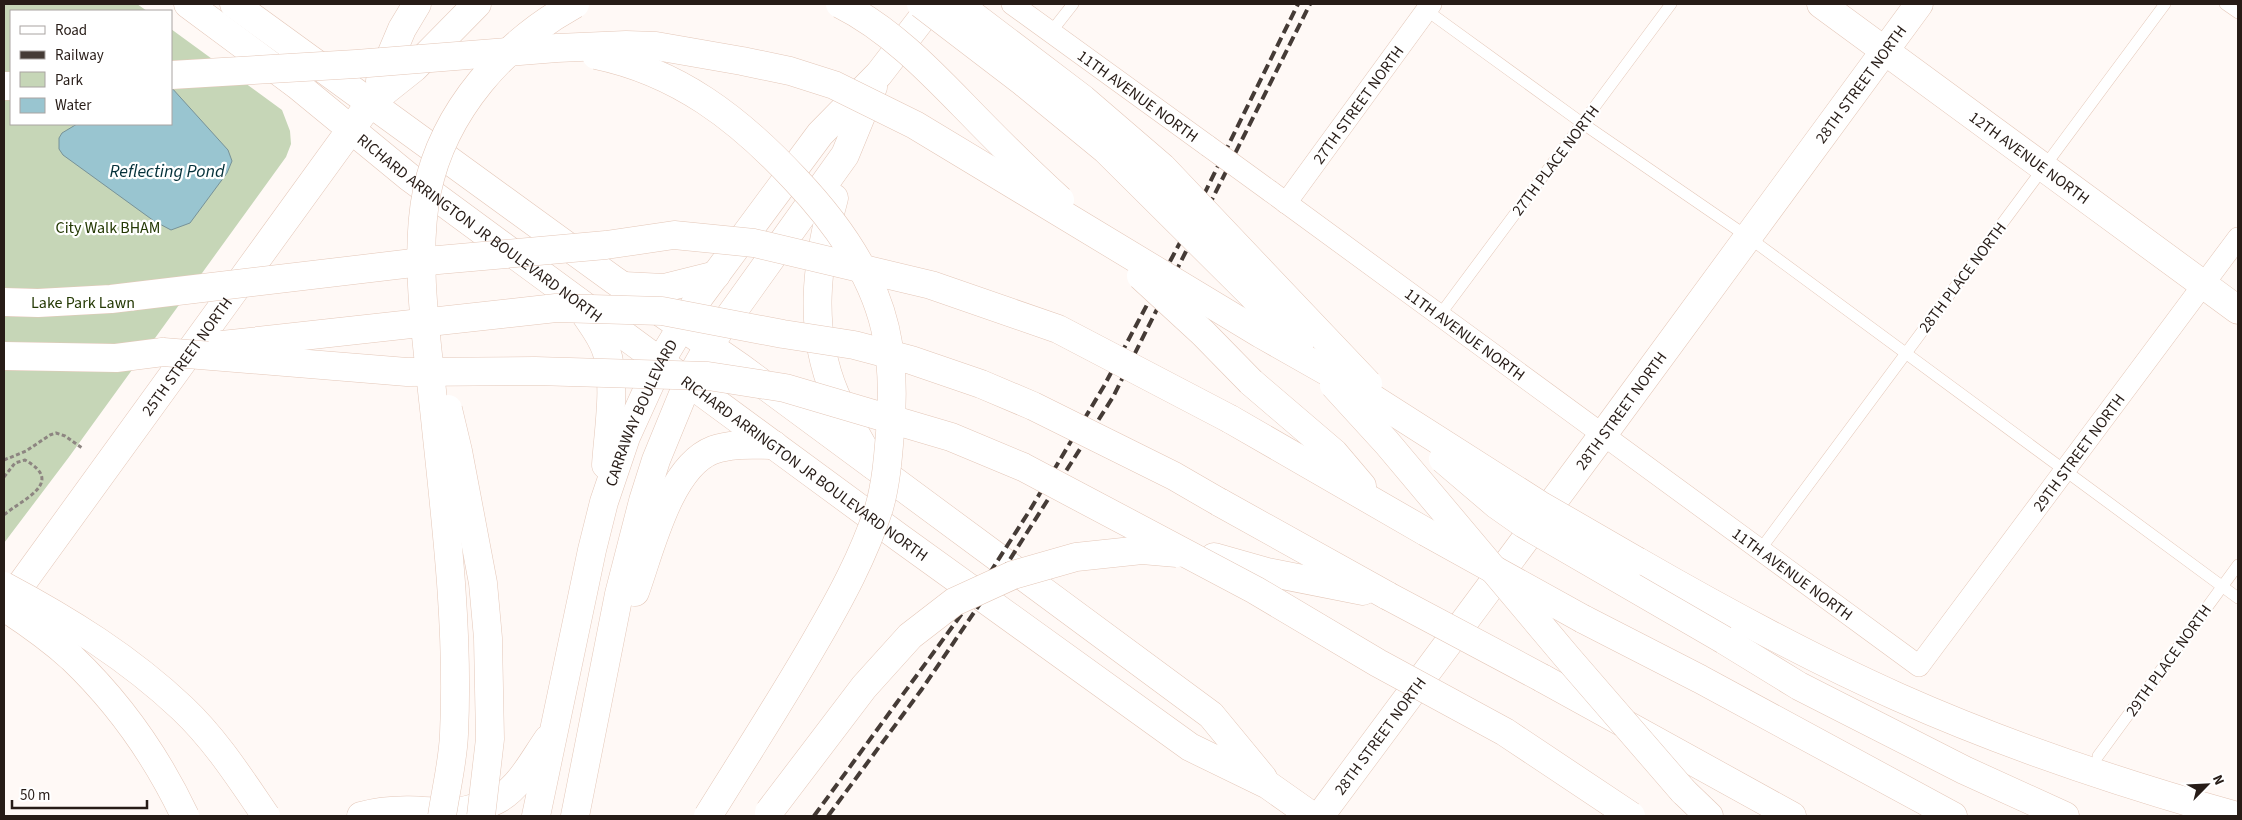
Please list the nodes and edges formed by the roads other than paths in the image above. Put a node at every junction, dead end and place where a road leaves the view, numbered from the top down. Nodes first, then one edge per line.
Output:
1 (188, 4) edge
2 (234, 4) edge
3 (417, 4) edge
4 (477, 4) edge
5 (575, 4) edge
6 (840, 4) edge
7 (921, 4) edge
8 (933, 4) edge
9 (958, 4) edge
10 (1012, 4) edge
11 (1073, 4) edge
12 (1671, 4) edge
13 (1821, 4) edge
14 (1919, 4) edge
15 (2165, 4) edge
16 (2225, 4) edge
17 (1428, 7) edge
18 (2238, 14) edge
19 (1050, 32) junction
20 (557, 48) junction
21 (1885, 51) junction
22 (172, 74) edge
23 (879, 74) junction
24 (370, 103) junction
25 (1582, 123) junction
26 (352, 130) junction
27 (845, 155) junction
28 (2044, 167) junction
29 (1278, 197) junction
30 (1748, 238) junction
31 (2238, 238) edge
32 (716, 275) junction
33 (2204, 285) junction
34 (624, 286) junction
35 (577, 301) junction
36 (4, 302) edge
37 (2238, 310) edge
38 (425, 311) junction
39 (1439, 316) junction
40 (681, 326) junction
41 (709, 345) junction
42 (163, 352) junction
43 (1906, 353) junction
44 (4, 356) edge
45 (660, 362) junction
46 (688, 382) junction
47 (1602, 436) junction
48 (774, 446) junction
49 (873, 465) junction
50 (2066, 469) junction
51 (604, 502) junction
52 (1376, 502) junction
53 (1760, 550) junction
54 (2238, 566) edge
55 (4, 586) edge
56 (2222, 586) junction
57 (1388, 596) junction
58 (2238, 598) edge
59 (4, 607) edge
60 (1919, 666) joint
61 (601, 688) junction
62 (554, 729) junction
63 (2098, 756) dead end
64 (1268, 785) junction
65 (456, 815) edge
66 (185, 816) edge
67 (266, 816) edge
68 (361, 816) edge
69 (481, 816) edge
70 (536, 816) edge
71 (575, 816) edge
72 (708, 816) edge
73 (766, 816) edge
74 (1312, 816) edge
75 (1320, 816) edge
76 (1631, 816) edge
77 (1709, 816) edge
78 (1792, 816) edge
79 (1953, 816) edge
80 (2066, 816) edge
81 (2237, 816) edge

1 - 26 main road, RICHARD ARRINGTON JR BOULEVARD NORTH
2 - 24 main road, RICHARD ARRINGTON JR BOULEVARD NORTH
3 - 24 main road
4 - 24 main road
5 - 38 main road, bridge
6 - 52 main road, bridge
7 - 77 main road, bridge
8 - 23 main road, CARRAWAY BOULEVARD
9 - 80 main road, bridge
10 - 19 street, 11TH AVENUE NORTH
11 - 19 lane
12 - 25 lane, 27TH PLACE NORTH
13 - 21 main road, 12TH AVENUE NORTH
14 - 21 main road, 28TH STREET NORTH
15 - 28 lane, 28TH PLACE NORTH
16 - 18 lane
17 - 25 lane
17 - 29 street, 27TH STREET NORTH
19 - 29 street, 11TH AVENUE NORTH, bridge
20 - 22 main road, bridge
20 - 72 main road, bridge
20 - 81 main road, bridge
21 - 28 main road, 12TH AVENUE NORTH
21 - 30 main road, 28TH STREET NORTH
23 - 27 main road, CARRAWAY BOULEVARD
23 - 32 main road, CARRAWAY BOULEVARD
24 - 26 main road, 25TH STREET NORTH
24 - 34 main road, RICHARD ARRINGTON JR BOULEVARD NORTH
25 - 30 lane
25 - 39 lane, 27TH PLACE NORTH
26 - 35 main road, RICHARD ARRINGTON JR BOULEVARD NORTH
26 - 59 main road, 25TH STREET NORTH
27 - 41 main road, CARRAWAY BOULEVARD
27 - 49 main road
28 - 33 main road, 12TH AVENUE NORTH
28 - 43 lane, 28TH PLACE NORTH
29 - 39 street, 11TH AVENUE NORTH
30 - 43 lane
30 - 47 main road, 28TH STREET NORTH
31 - 33 street, 29TH STREET NORTH
32 - 34 main road
32 - 40 main road, CARRAWAY BOULEVARD
33 - 37 main road, 12TH AVENUE NORTH
33 - 50 street, 29TH STREET NORTH
34 - 40 main road, RICHARD ARRINGTON JR BOULEVARD NORTH
35 - 45 main road, RICHARD ARRINGTON JR BOULEVARD NORTH
35 - 51 main road
36 - 52 main road, bridge
38 - 65 main road, bridge
38 - 69 main road, bridge
39 - 47 street, 11TH AVENUE NORTH
40 - 41 main road, RICHARD ARRINGTON JR BOULEVARD NORTH
40 - 45 main road, CARRAWAY BOULEVARD
41 - 46 main road, CARRAWAY BOULEVARD
41 - 49 main road, RICHARD ARRINGTON JR BOULEVARD NORTH
42 - 44 main road
42 - 57 main road, bridge
42 - 76 main road, bridge
43 - 50 lane
43 - 53 lane, 28TH PLACE NORTH
45 - 46 main road, RICHARD ARRINGTON JR BOULEVARD NORTH
45 - 51 main road, CARRAWAY BOULEVARD
46 - 48 main road, RICHARD ARRINGTON JR BOULEVARD NORTH
46 - 61 main road, CARRAWAY BOULEVARD
47 - 53 street, 11TH AVENUE NORTH
47 - 75 main road, 28TH STREET NORTH
48 - 61 main road
48 - 64 main road, RICHARD ARRINGTON JR BOULEVARD NORTH
49 - 64 main road, RICHARD ARRINGTON JR BOULEVARD NORTH
50 - 56 lane
50 - 60 street, 29TH STREET NORTH
51 - 62 main road, CARRAWAY BOULEVARD
52 - 79 main road, bridge
53 - 60 street, 11TH AVENUE NORTH
54 - 56 lane, 29TH PLACE NORTH
55 - 67 main road, bridge
56 - 58 lane
56 - 63 lane, 29TH PLACE NORTH
57 - 73 main road, bridge
57 - 78 main road, bridge
59 - 66 main road, bridge
61 - 71 main road, CARRAWAY BOULEVARD
62 - 65 main road
62 - 70 main road, CARRAWAY BOULEVARD
64 - 74 main road, RICHARD ARRINGTON JR BOULEVARD NORTH
65 - 68 main road

